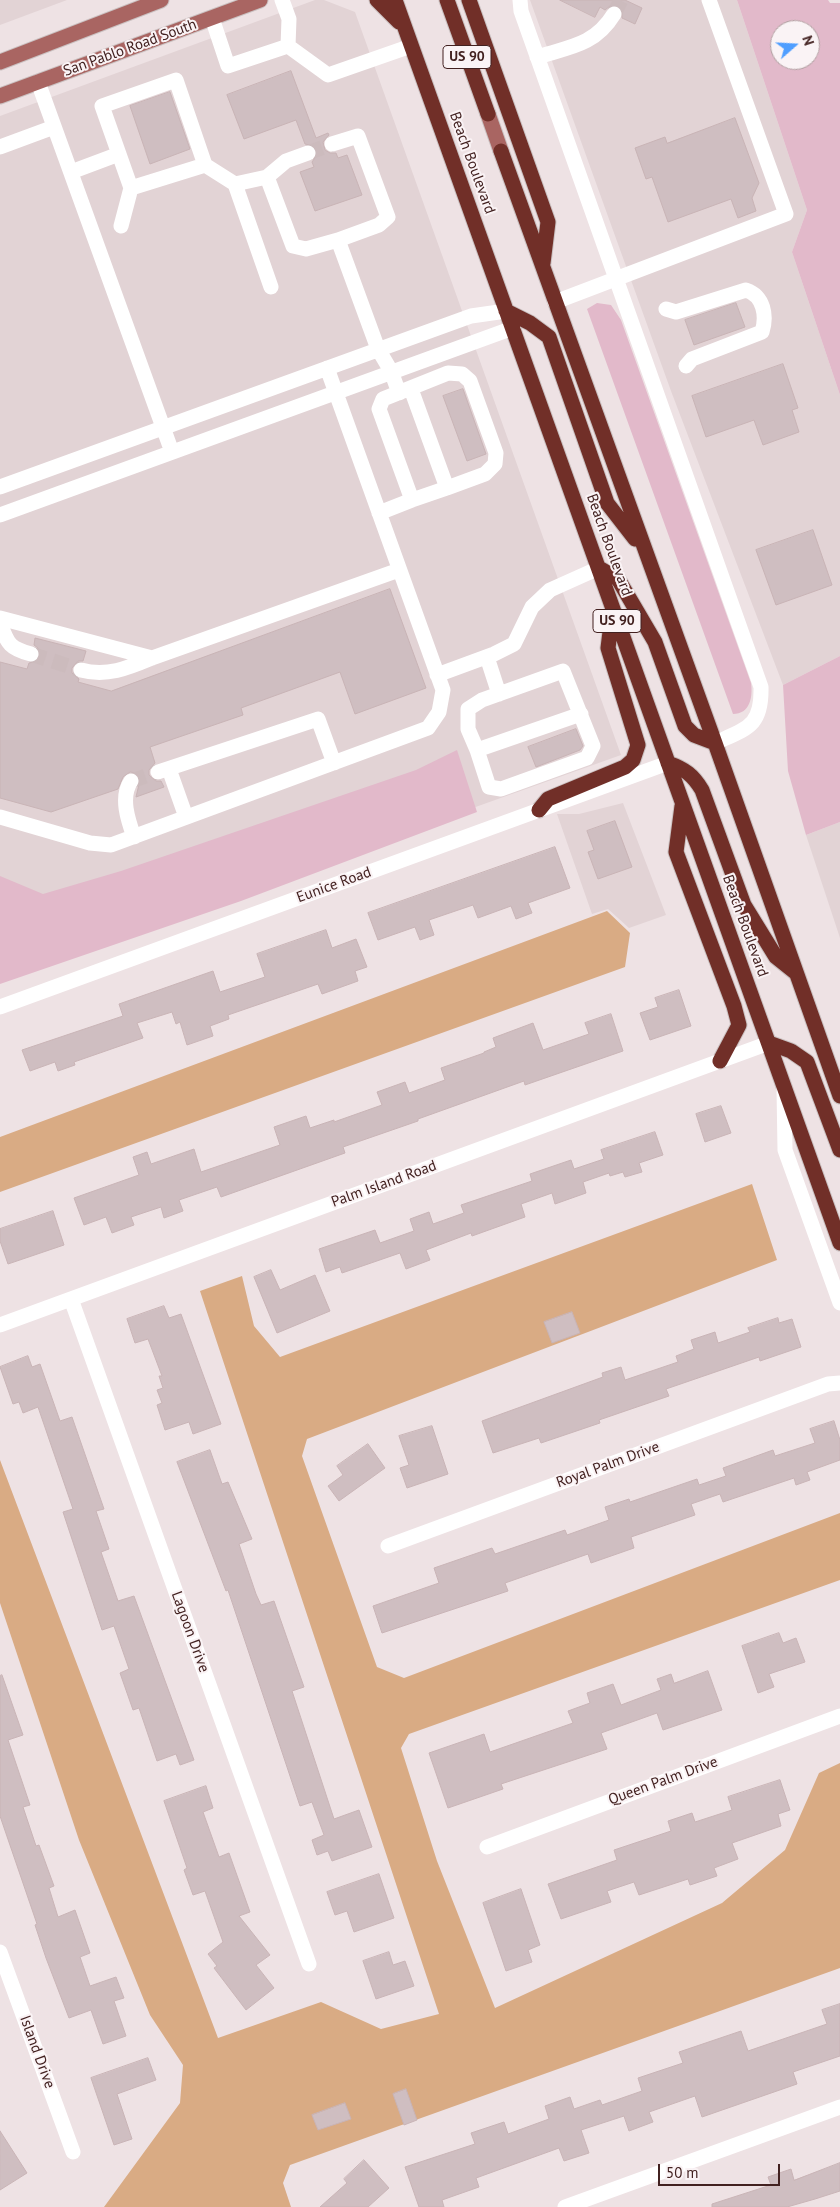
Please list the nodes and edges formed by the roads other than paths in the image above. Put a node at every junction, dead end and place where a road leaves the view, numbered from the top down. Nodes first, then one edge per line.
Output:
1 (161, 0) edge
2 (260, 0) edge
3 (282, 0) edge
4 (377, 0) edge
5 (395, 0) edge
6 (447, 0) edge
7 (469, 0) edge
8 (520, 0) edge
9 (709, 0) edge
10 (614, 14) tunnel mouth
11 (212, 18) junction
12 (405, 30) junction
13 (288, 46) junction
14 (411, 46) junction
15 (537, 57) junction
16 (0, 62) edge
17 (38, 82) junction
18 (0, 96) edge
19 (488, 114) joint
20 (54, 127) junction
21 (332, 144) tunnel mouth
22 (0, 147) edge
23 (501, 151) joint
24 (308, 153) tunnel mouth
25 (119, 154) junction
26 (205, 165) junction
27 (71, 172) junction
28 (267, 177) junction
29 (235, 184) junction
30 (131, 188) junction
31 (121, 226) dead end
32 (338, 240) junction
33 (542, 267) junction
34 (617, 280) junction
35 (271, 287) dead end
36 (555, 302) junction
37 (666, 309) dead end
38 (506, 310) junction
39 (513, 328) junction
40 (378, 350) junction
41 (686, 366) dead end
42 (327, 368) junction
43 (391, 371) junction
44 (335, 391) junction
45 (405, 391) junction
46 (164, 428) junction
47 (172, 452) junction
48 (0, 487) edge
49 (447, 488) junction
50 (412, 500) junction
51 (379, 512) junction
52 (0, 515) edge
53 (645, 552) junction
54 (599, 568) junction
55 (399, 570) junction
56 (0, 618) edge
57 (616, 618) junction
58 (0, 623) edge
59 (31, 654) tunnel mouth
60 (487, 657) junction
61 (152, 658) junction
62 (81, 670) tunnel mouth
63 (437, 675) junction
64 (499, 694) junction
65 (581, 714) junction
66 (715, 743) junction
67 (477, 750) junction
68 (334, 763) junction
69 (668, 763) junction
70 (131, 781) dead end
71 (682, 802) junction
72 (539, 810) junction
73 (0, 817) edge
74 (186, 817) junction
75 (134, 837) junction
76 (796, 973) junction
77 (0, 1007) edge
78 (769, 1044) junction
79 (720, 1061) junction
80 (784, 1085) junction
81 (840, 1096) edge
82 (840, 1150) edge
83 (840, 1242) edge
84 (71, 1300) junction
85 (840, 1303) edge
86 (0, 1325) edge
87 (840, 1371) edge
88 (834, 1384) edge
89 (388, 1546) dead end
90 (840, 1716) edge
91 (487, 1847) dead end
92 (0, 1952) edge
93 (309, 1964) dead end
94 (840, 2107) edge
95 (73, 2152) dead end
96 (565, 2207) edge

1 - 16 main road
2 - 11 main road, San Pablo Road South
3 - 13 street
4 - 12 highway
5 - 12 highway, Beach Boulevard / US 90
6 - 19 highway, US 90
7 - 33 highway
8 - 15 street
9 - 34 street
10 - 15 street
11 - 13 street
11 - 17 main road, San Pablo Road South
12 - 14 highway, Beach Boulevard / US 90
13 - 14 street
14 - 38 highway, Beach Boulevard / US 90
15 - 34 street
17 - 18 main road, San Pablo Road South
17 - 20 street
19 - 23 main road, US 90
20 - 22 street
20 - 27 street
21 - 32 street
23 - 33 highway, US 90
24 - 28 street
25 - 26 street
25 - 27 street
25 - 30 street
26 - 29 street
26 - 30 street
27 - 46 street
28 - 29 street
28 - 32 street
29 - 35 street
30 - 31 street
32 - 40 street
33 - 36 highway, US 90
34 - 36 street
34 - 66 street
36 - 53 highway, US 90
37 - 41 street
38 - 39 highway, Beach Boulevard / US 90
38 - 40 street
38 - 53 highway
39 - 43 street
39 - 54 highway, Beach Boulevard / US 90
40 - 42 street
40 - 43 street
42 - 44 street
42 - 46 street
43 - 44 street
43 - 45 street
44 - 47 street
44 - 51 street
45 - 49 street
45 - 49 street
45 - 50 street
46 - 47 street
46 - 48 street
47 - 52 street
49 - 50 street
50 - 51 street
51 - 55 street
53 - 66 highway, US 90
54 - 57 highway, Beach Boulevard / US 90
54 - 60 street
54 - 66 highway
55 - 61 street
55 - 63 street
56 - 61 street
57 - 69 highway, Beach Boulevard / US 90
57 - 72 highway
58 - 59 street
60 - 63 street
60 - 64 street
61 - 62 street
63 - 68 street
64 - 65 street
64 - 67 street
65 - 67 street
65 - 67 street
66 - 76 highway, US 90
68 - 74 street
68 - 74 street
69 - 71 highway, Beach Boulevard / US 90
69 - 72 street, Eunice Road
69 - 76 highway
70 - 75 street
71 - 78 highway, Beach Boulevard / US 90
71 - 79 highway
72 - 77 street, Eunice Road
73 - 75 street
74 - 75 street
76 - 81 highway, US 90
78 - 79 street, Palm Island Road
78 - 80 highway, Beach Boulevard / US 90
78 - 82 highway
79 - 84 street, Palm Island Road
80 - 83 highway, Beach Boulevard / US 90
80 - 85 street
84 - 86 street, Palm Island Road
84 - 93 street, Lagoon Drive
87 - 88 street, Royal Palm Drive
88 - 89 street, Royal Palm Drive
90 - 91 street, Queen Palm Drive
92 - 95 street, Island Drive
94 - 96 street

